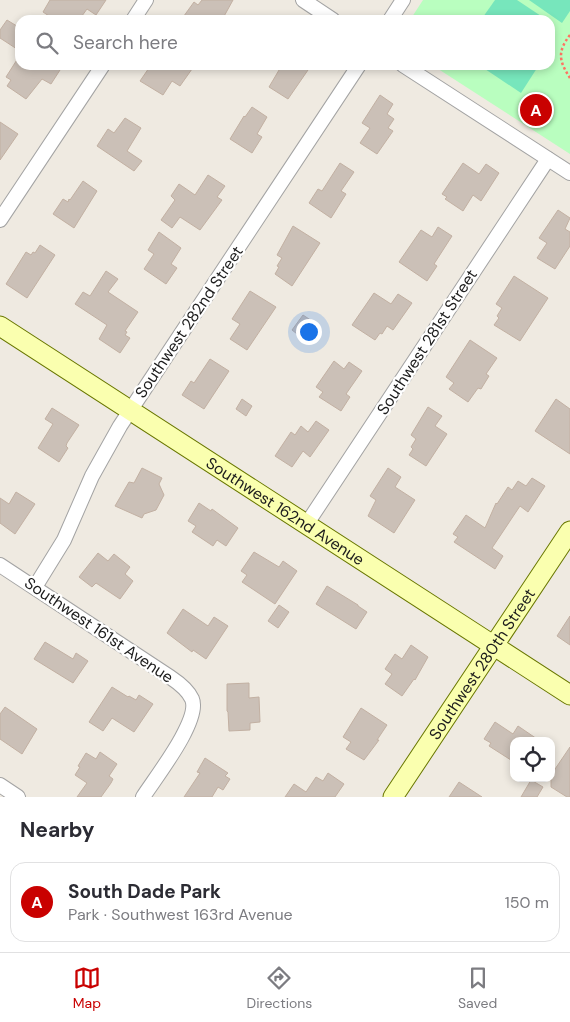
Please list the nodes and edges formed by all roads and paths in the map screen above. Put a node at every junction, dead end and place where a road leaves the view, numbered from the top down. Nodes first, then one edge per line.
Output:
1 (146, 0) edge
2 (303, 0) edge
3 (403, 0) edge
4 (136, 15) edge
5 (326, 15) edge
6 (393, 15) edge
7 (570, 35) edge
8 (100, 70) edge
9 (356, 70) edge
10 (411, 70) edge
11 (570, 78) edge
12 (548, 159) junction
13 (570, 173) edge
14 (0, 220) edge
15 (0, 326) edge
16 (130, 410) junction
17 (306, 525) junction
18 (570, 531) edge
19 (0, 565) edge
20 (35, 587) junction
21 (494, 646) junction
22 (570, 695) edge
23 (0, 785) edge
24 (18, 797) edge
25 (143, 797) edge
26 (392, 797) edge

1 - 4 street
2 - 5 street
3 - 6 street
7 - 11 path
8 - 14 street
9 - 16 street, Southwest 282nd Street
10 - 12 street
12 - 13 street
12 - 17 street, Southwest 281st Street
15 - 16 street, Southwest 162nd Avenue
16 - 17 street, Southwest 162nd Avenue
16 - 20 street, Southwest 282nd Street
17 - 21 street, Southwest 162nd Avenue
18 - 21 street, Southwest 280th Street
19 - 20 street, Southwest 161st Avenue
20 - 25 street, Southwest 161st Avenue
21 - 22 street, Southwest 162nd Avenue
21 - 26 street, Southwest 280th Street
23 - 24 street

